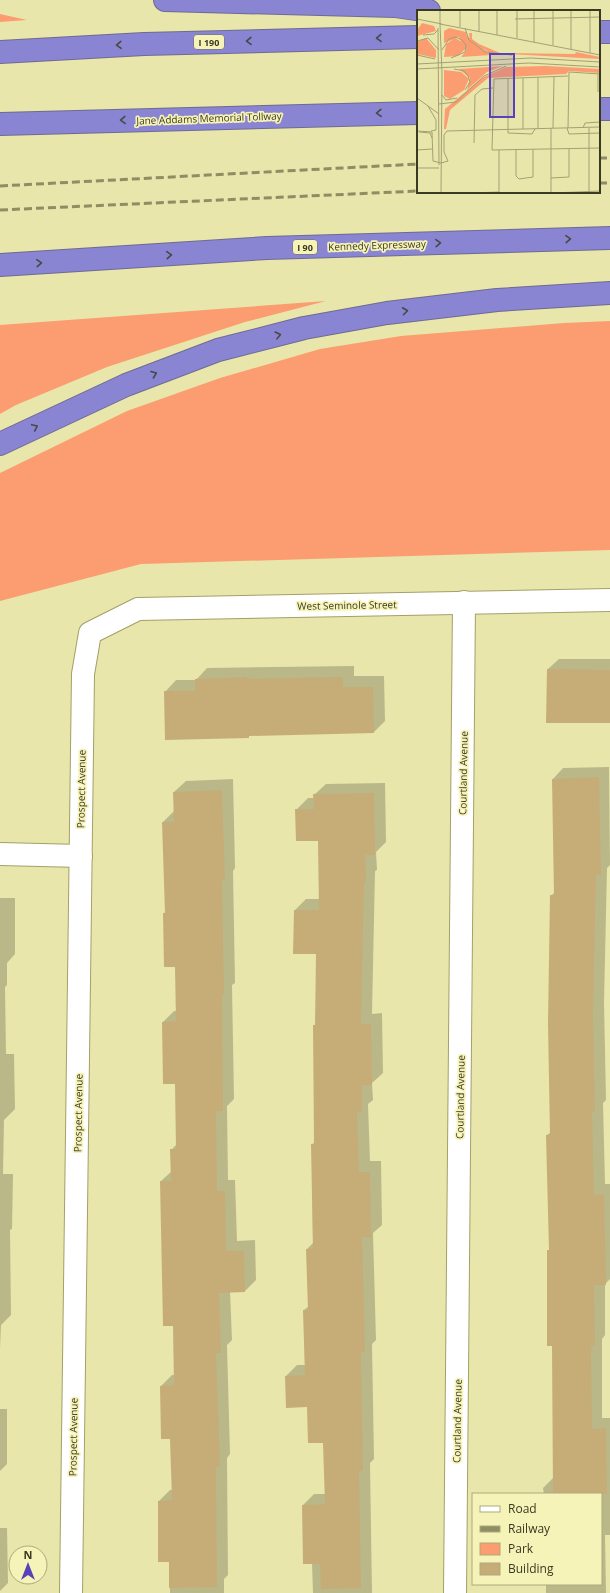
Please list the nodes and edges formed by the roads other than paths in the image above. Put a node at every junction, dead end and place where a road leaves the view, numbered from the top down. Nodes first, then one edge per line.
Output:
1 (165, 0) edge
2 (422, 10) edge
3 (417, 36) edge
4 (0, 52) edge
5 (417, 113) edge
6 (0, 124) edge
7 (610, 238) edge
8 (0, 265) edge
9 (610, 293) edge
10 (0, 444) edge
11 (610, 600) edge
12 (464, 602) junction
13 (90, 633) joint
14 (0, 854) edge
15 (81, 856) junction
16 (71, 1593) edge
17 (455, 1593) edge

1 - 2 highway
3 -> 4 highway, I 190
5 -> 6 highway, Jane Addams Memorial Tollway
8 -> 7 highway, Kennedy Expressway / I 90
10 -> 9 highway
11 - 12 street, West Seminole Street
12 - 13 street, West Seminole Street
12 - 17 street, Courtland Avenue
13 - 15 street, Prospect Avenue
14 - 15 street
15 - 16 street, Prospect Avenue

